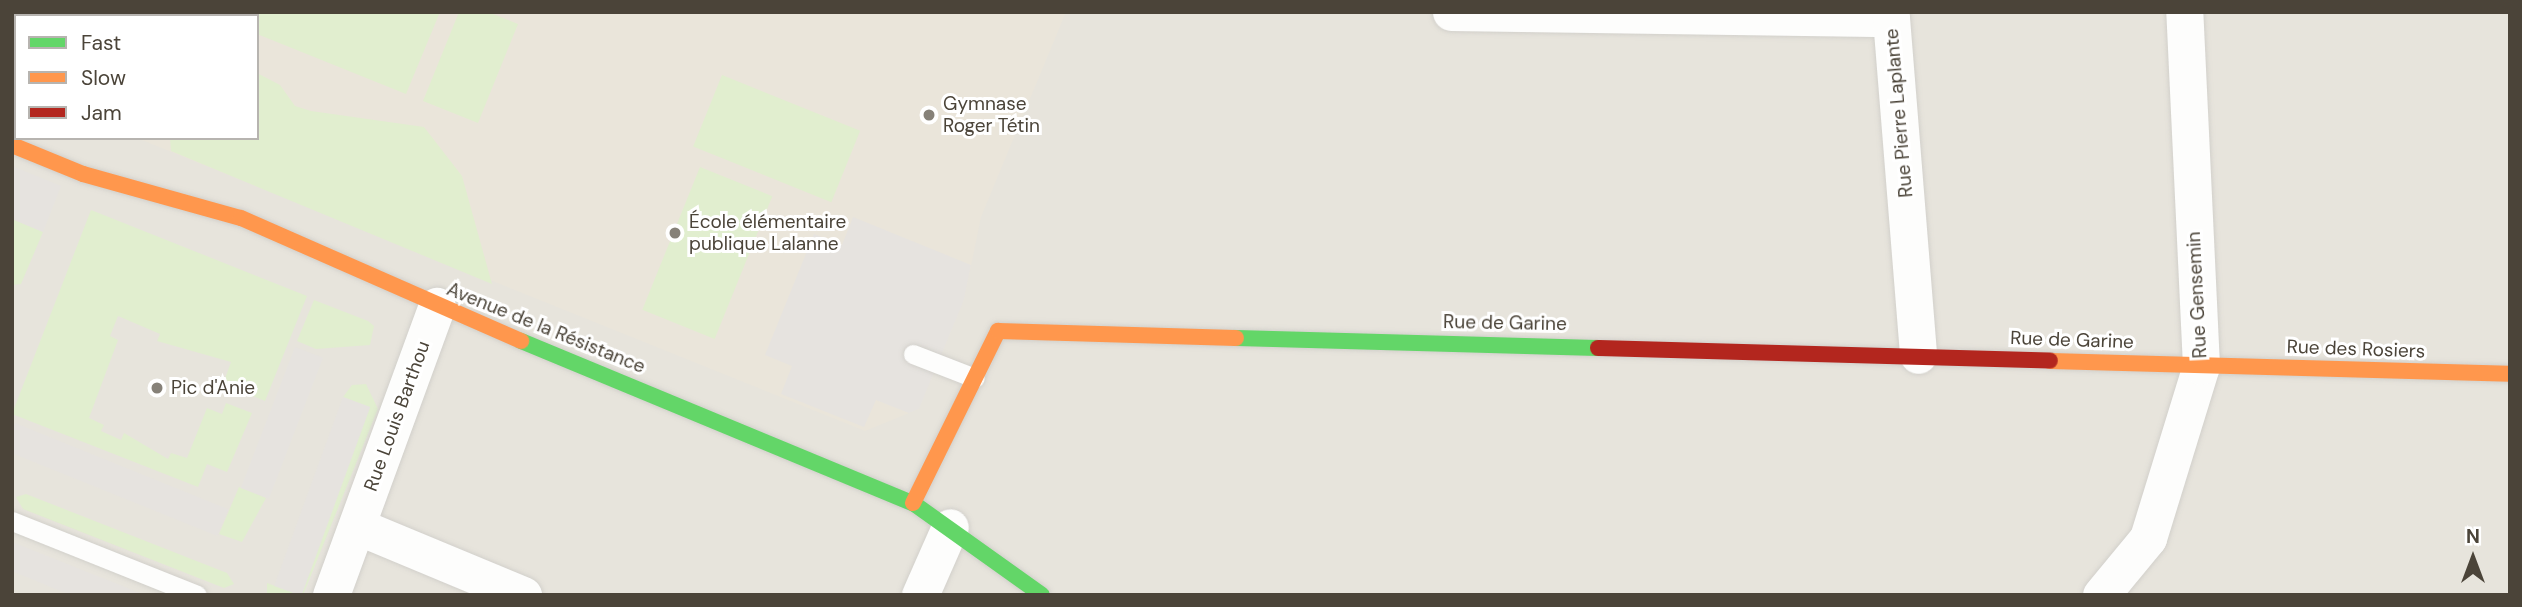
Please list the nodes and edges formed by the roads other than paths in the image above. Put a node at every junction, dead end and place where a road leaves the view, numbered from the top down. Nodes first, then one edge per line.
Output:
1 (1451, 12) edge
2 (2184, 12) edge
3 (12, 145) edge
4 (437, 306) junction
5 (913, 354) dead end
6 (1918, 355) junction
7 (2201, 366) junction
8 (2510, 374) edge
9 (975, 378) junction
10 (913, 503) junction
11 (12, 521) edge
12 (357, 526) junction
13 (950, 527) junction
14 (197, 595) edge
15 (331, 595) edge
16 (523, 595) edge
17 (919, 595) edge
18 (1042, 595) edge
19 (2101, 595) edge

1 - 6 street, Rue Pierre Laplante
2 - 7 street, Rue Gensemin
3 - 4 street, Avenue de la Résistance
4 - 10 street, Avenue de la Résistance
4 - 12 street, Rue Louis Barthou
5 - 9 lane
6 - 7 street, Rue de Garine
6 - 9 street, Rue de Garine
7 - 8 street, Rue des Rosiers
7 - 19 street, Rue Gensemin
9 - 10 street, Rue de Garine
10 - 13 street, Avenue de la Résistance
11 - 14 lane
12 - 15 street, Rue Louis Barthou
12 - 16 street
13 - 17 street
13 - 18 street, Avenue de la Résistance

